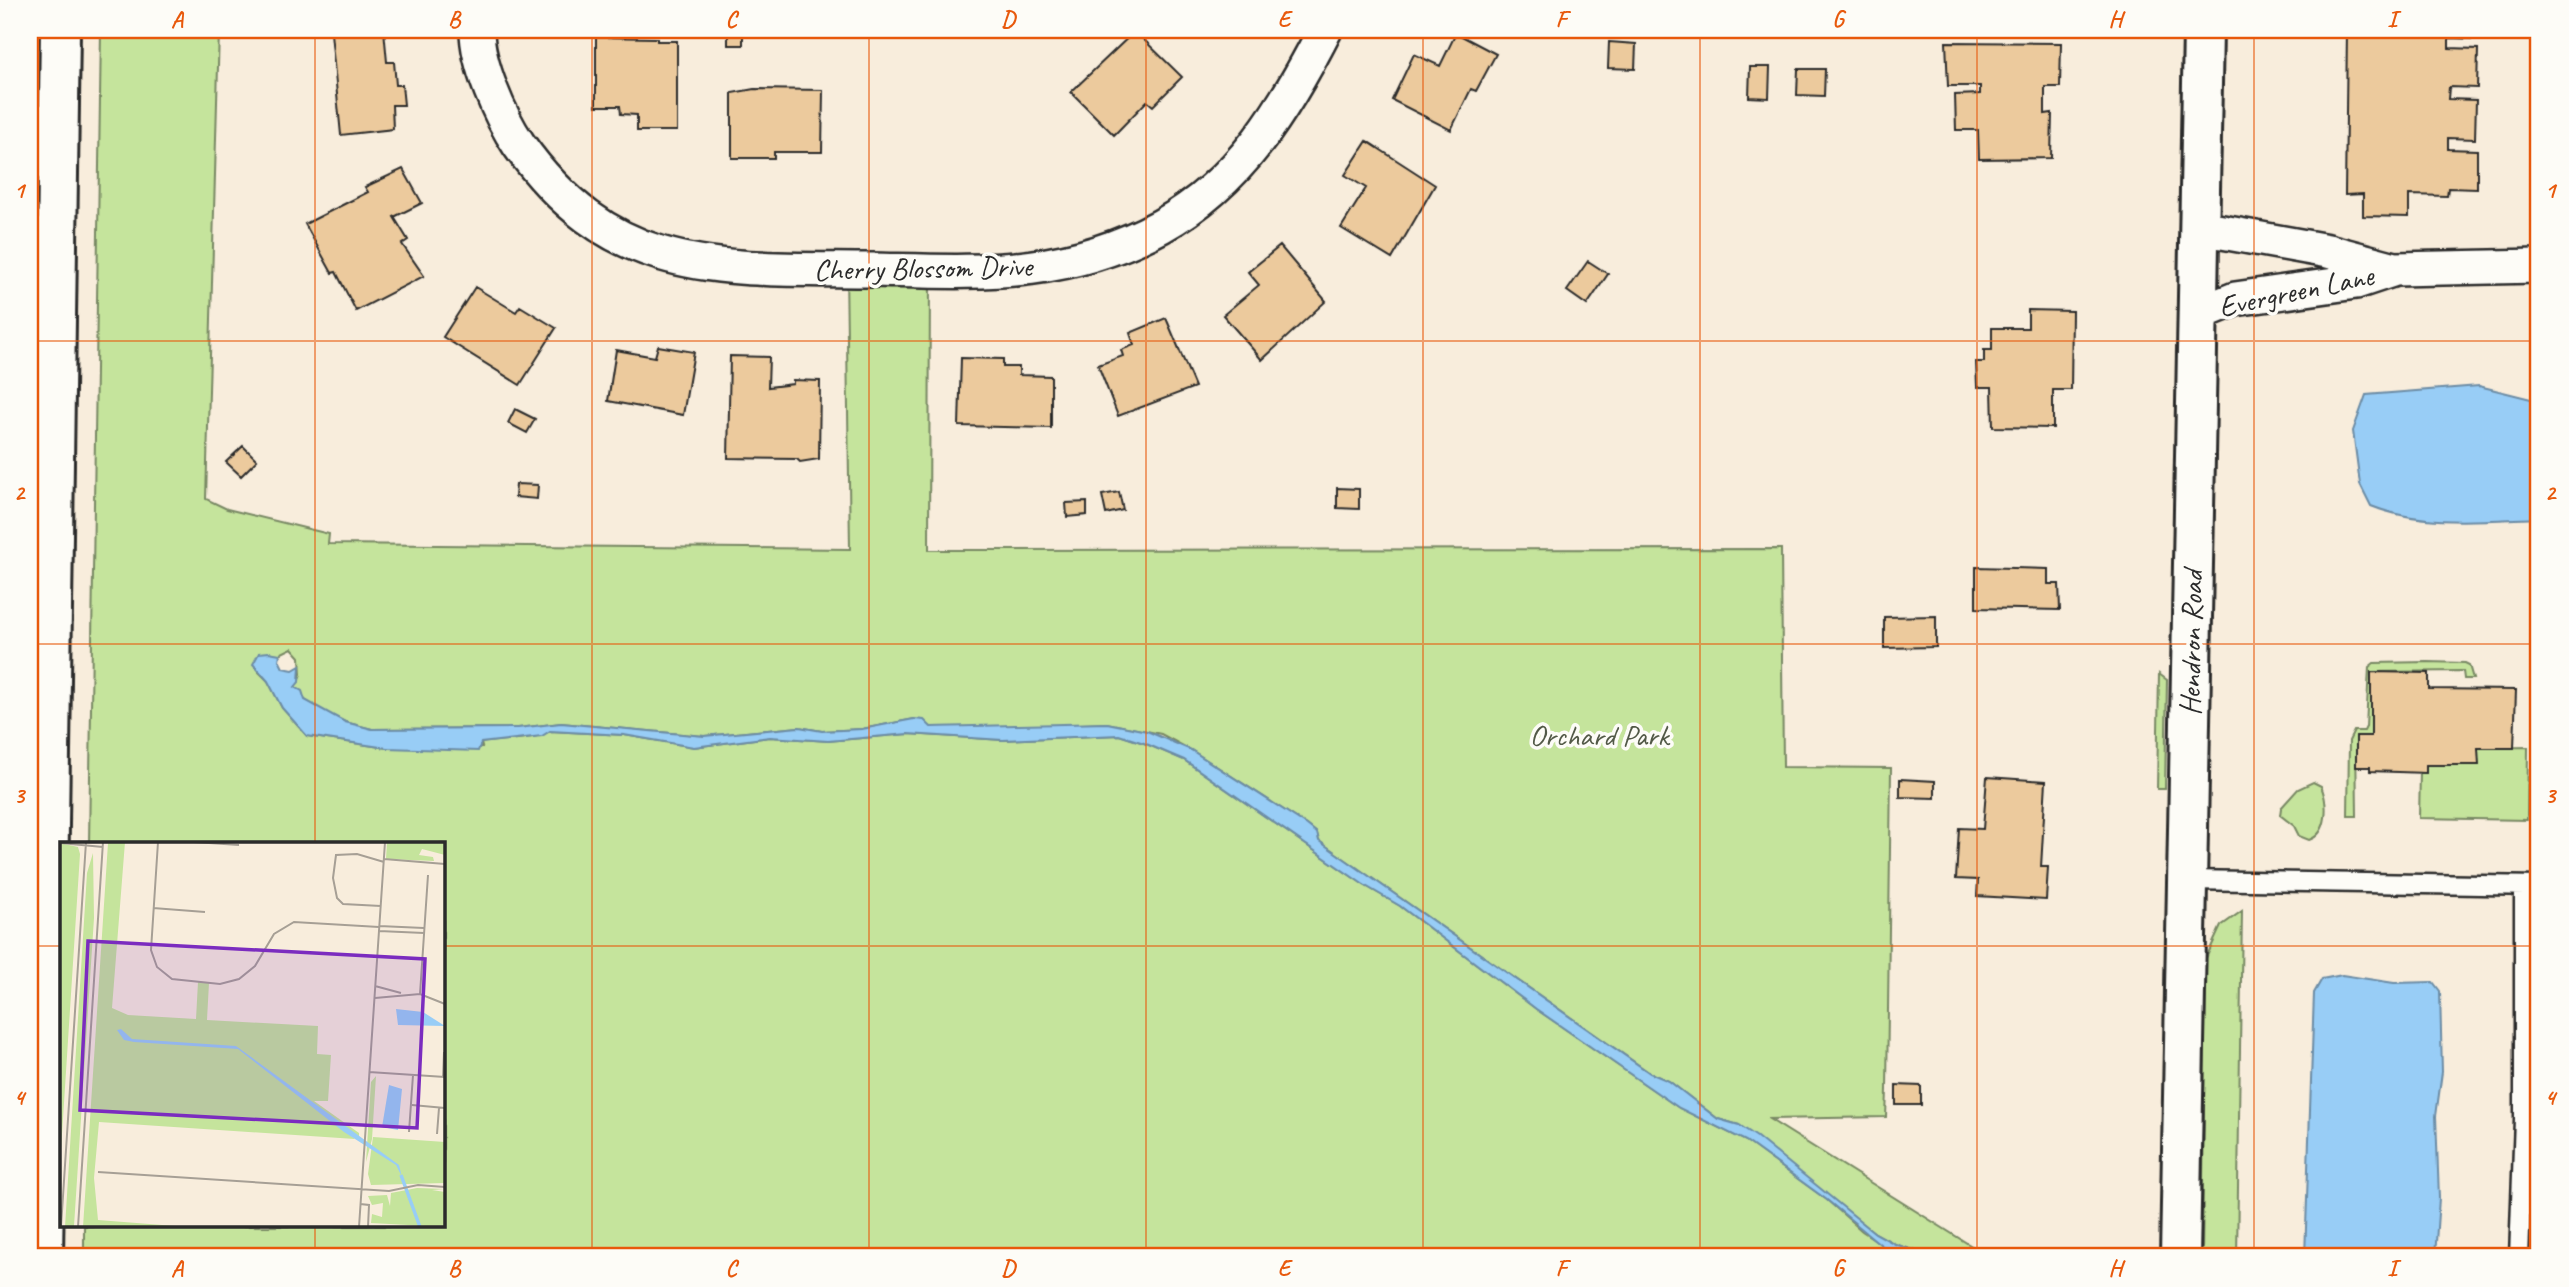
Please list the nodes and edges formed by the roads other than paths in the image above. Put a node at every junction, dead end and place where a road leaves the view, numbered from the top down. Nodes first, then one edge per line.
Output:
1 (60, 30) edge
2 (477, 30) edge
3 (1325, 30) edge
4 (2203, 30) edge
5 (2200, 228) junction
6 (2539, 266) edge
7 (2395, 269) junction
8 (2198, 314) junction
9 (2187, 880) junction
10 (2532, 886) edge
11 (2532, 1119) edge
12 (43, 1257) edge
13 (2180, 1257) edge
14 (2519, 1257) edge

1 - 12 street
2 - 3 street, Cherry Blossom Drive
4 - 5 street, Hendron Road
5 - 7 street, Evergreen Lane
5 - 8 street, Hendron Road
6 - 7 street, Evergreen Lane
7 - 8 street, Evergreen Lane
8 - 9 street, Hendron Road
9 - 10 lane
9 - 13 street, Hendron Road
10 - 11 lane
11 - 14 lane

